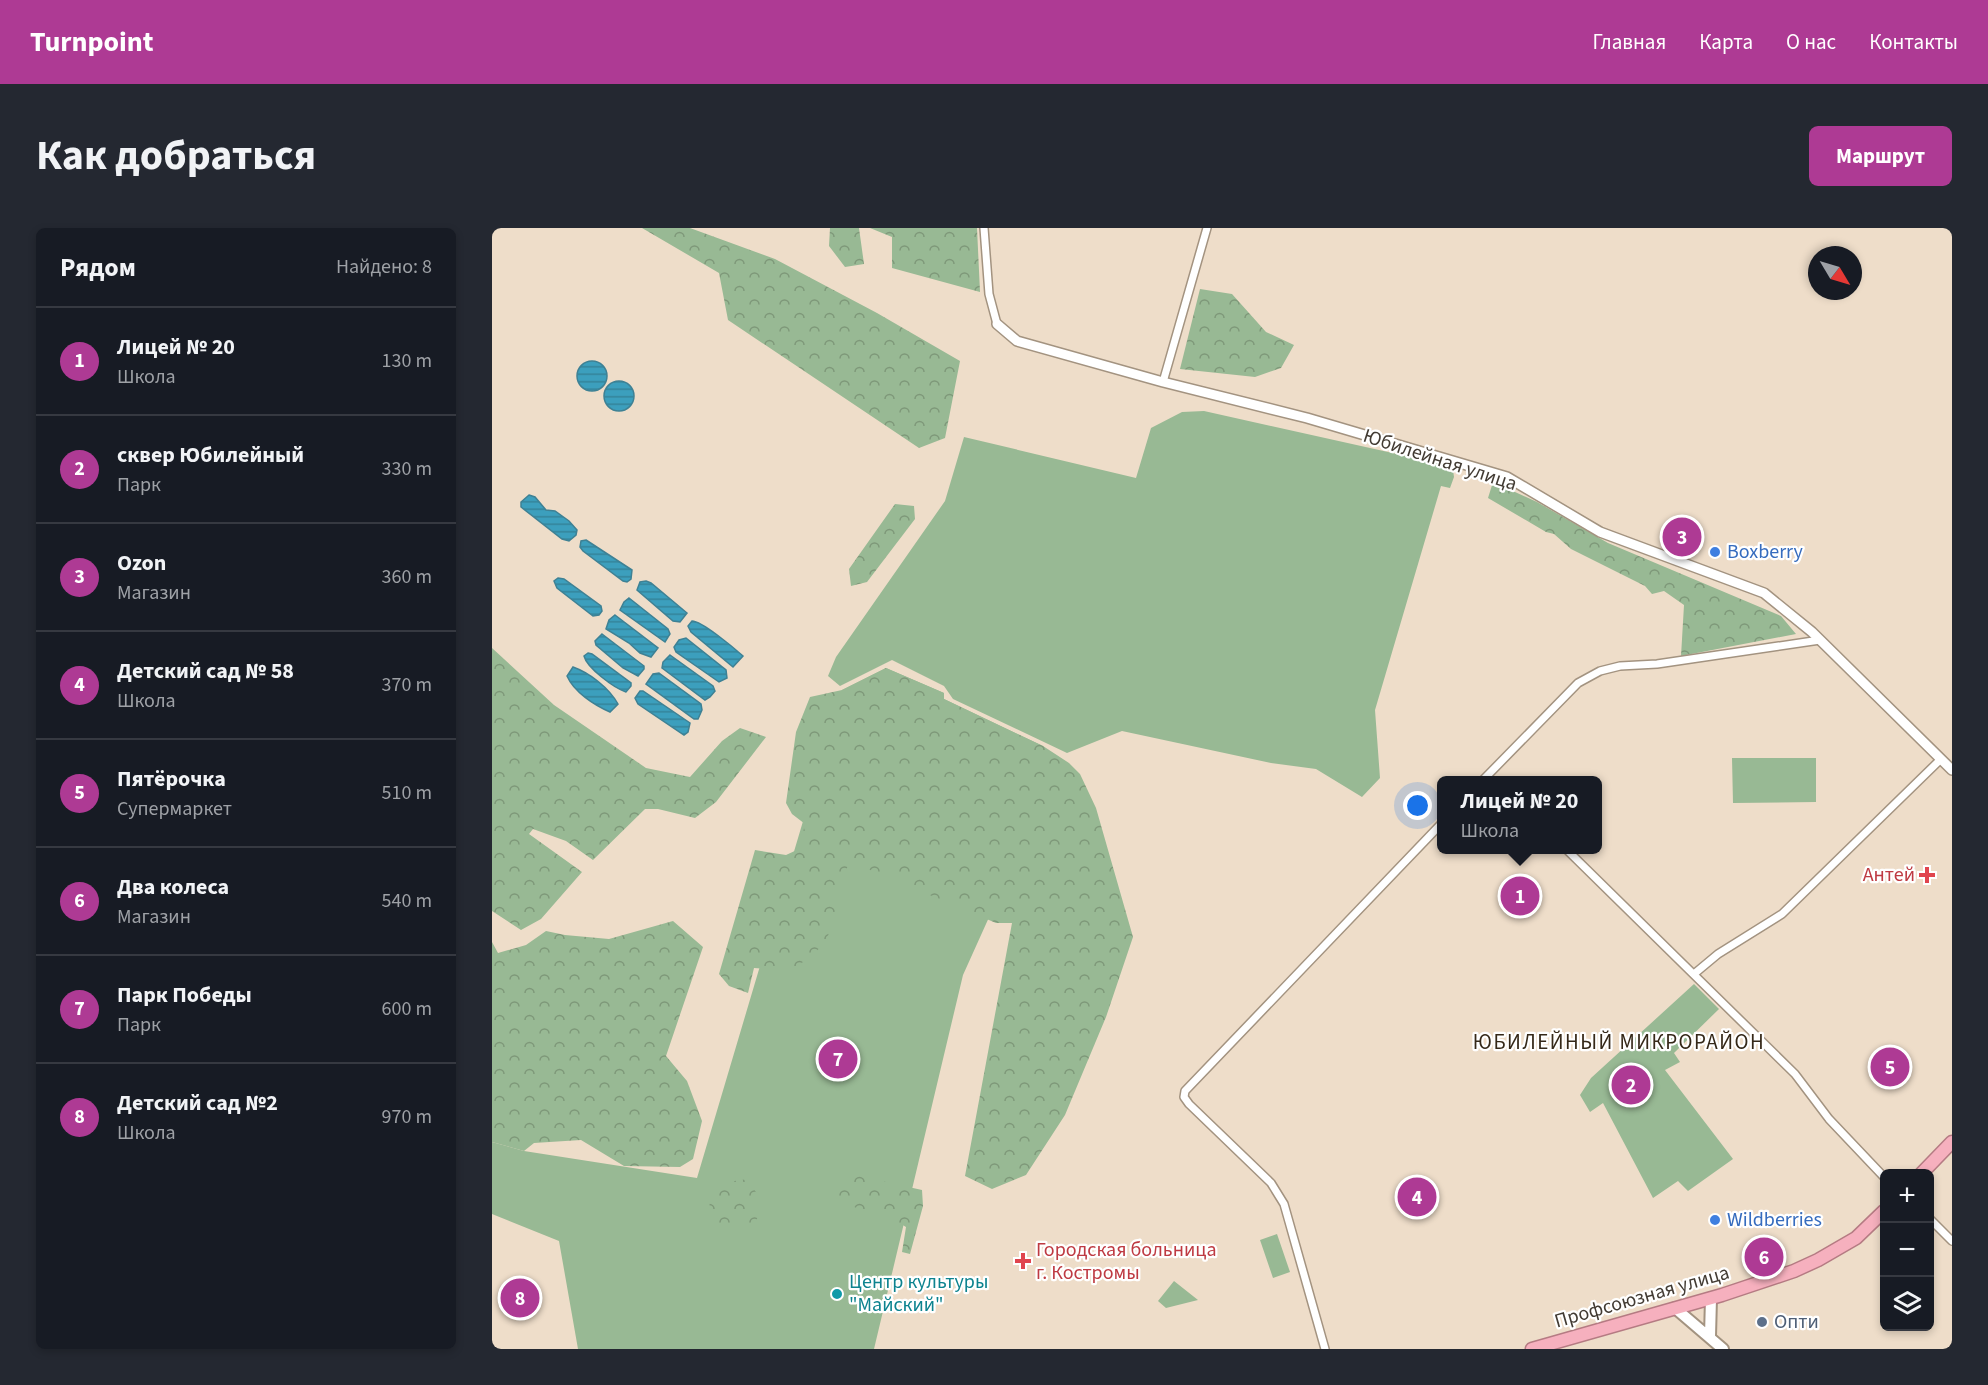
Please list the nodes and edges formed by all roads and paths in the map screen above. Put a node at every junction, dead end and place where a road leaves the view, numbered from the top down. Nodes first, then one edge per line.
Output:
1 (984, 228) edge
2 (1207, 228) edge
3 (997, 324) joint
4 (1163, 382) junction
5 (1820, 640) junction
6 (1941, 759) junction
7 (1952, 770) edge
8 (1490, 774) edge
9 (1437, 828) edge
10 (1572, 854) edge
11 (1694, 974) junction
12 (1952, 1142) edge
13 (1926, 1169) edge
14 (1880, 1173) edge
15 (1880, 1215) edge
16 (1933, 1223) edge
17 (1952, 1241) edge
18 (1711, 1298) junction
19 (1675, 1308) junction
20 (1710, 1336) junction
21 (1325, 1349) edge
22 (1532, 1349) edge
23 (1723, 1349) edge

1 - 3 street
2 - 4 street
3 - 4 street, Юбилейная улица
4 - 5 street, Юбилейная улица
5 - 6 street, Юбилейная улица
5 - 8 street
6 - 7 street, Юбилейная улица
6 - 11 street
9 - 21 street
10 - 11 street
11 - 14 street
12 - 13 highway
15 - 18 highway, Профсоюзная улица
16 - 17 street
18 - 19 highway, Профсоюзная улица
18 - 20 main road
19 - 20 main road
19 - 22 highway, Профсоюзная улица
20 - 23 main road

